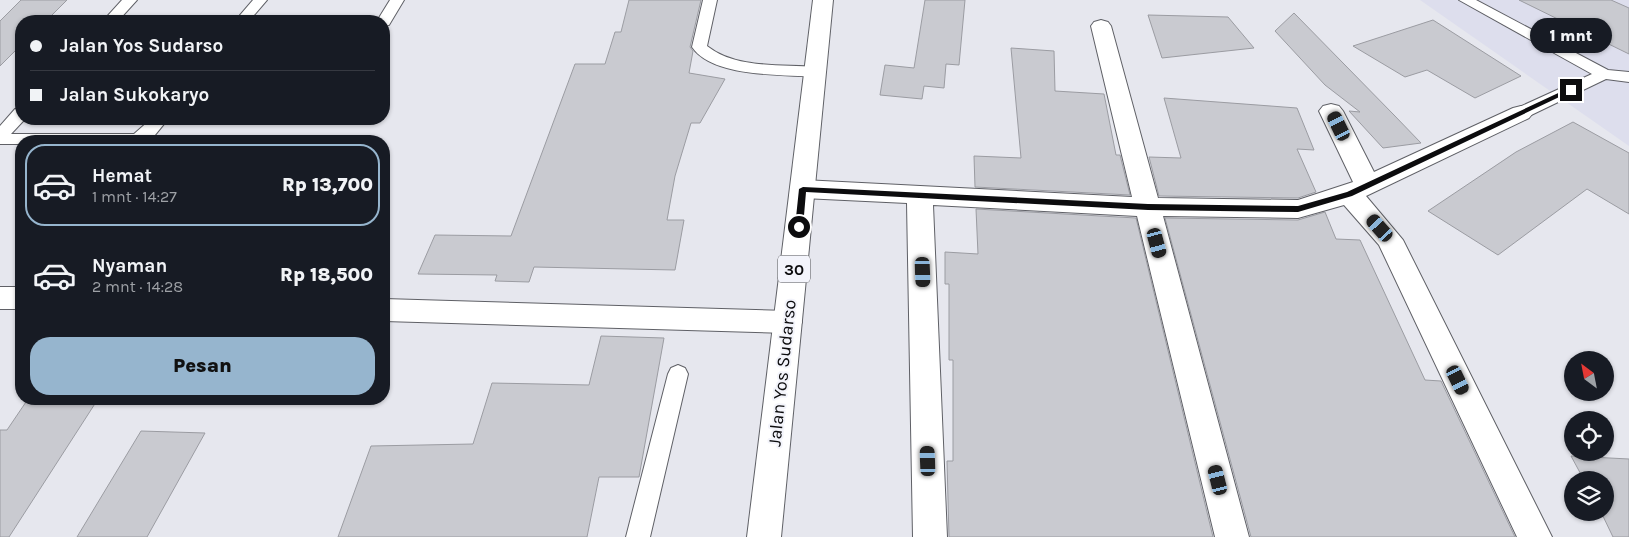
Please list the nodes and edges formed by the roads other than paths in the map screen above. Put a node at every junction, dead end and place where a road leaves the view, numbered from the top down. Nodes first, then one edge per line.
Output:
1 (130, 0) edge
2 (260, 0) edge
3 (397, 0) edge
4 (710, 0) edge
5 (822, 0) edge
6 (1466, 0) edge
7 (116, 15) edge
8 (247, 15) edge
9 (388, 15) edge
10 (1101, 26) dead end
11 (816, 72) junction
12 (1604, 74) junction
13 (1629, 77) edge
14 (1332, 111) dead end
15 (1521, 113) joint
16 (15, 121) edge
17 (154, 125) edge
18 (143, 135) edge
19 (0, 137) edge
20 (15, 137) edge
21 (803, 189) junction
22 (1359, 190) junction
23 (920, 196) junction
24 (1148, 207) junction
25 (0, 298) edge
26 (15, 298) edge
27 (390, 310) edge
28 (788, 322) junction
29 (678, 374) dead end
30 (638, 537) edge
31 (764, 537) edge
32 (930, 537) edge
33 (1232, 537) edge
34 (1535, 537) edge

1 - 7 lane
2 - 8 lane
3 - 9 lane
4 - 11 lane
5 - 11 main road, Jalan Yos Sudarso / 30
6 - 12 lane
10 - 24 main road
11 - 21 main road, Jalan Yos Sudarso / 30
12 - 13 lane
12 - 15 lane
14 - 22 main road
15 - 22 main road
16 - 19 lane
17 - 18 lane
19 - 20 lane
21 - 23 main road
21 - 28 main road, Jalan Yos Sudarso / 30
22 - 24 main road
22 - 34 main road
23 - 24 main road
23 - 32 main road
24 - 33 main road
25 - 26 main road
27 - 28 main road
28 - 31 main road, Jalan Yos Sudarso / 30
29 - 30 lane

